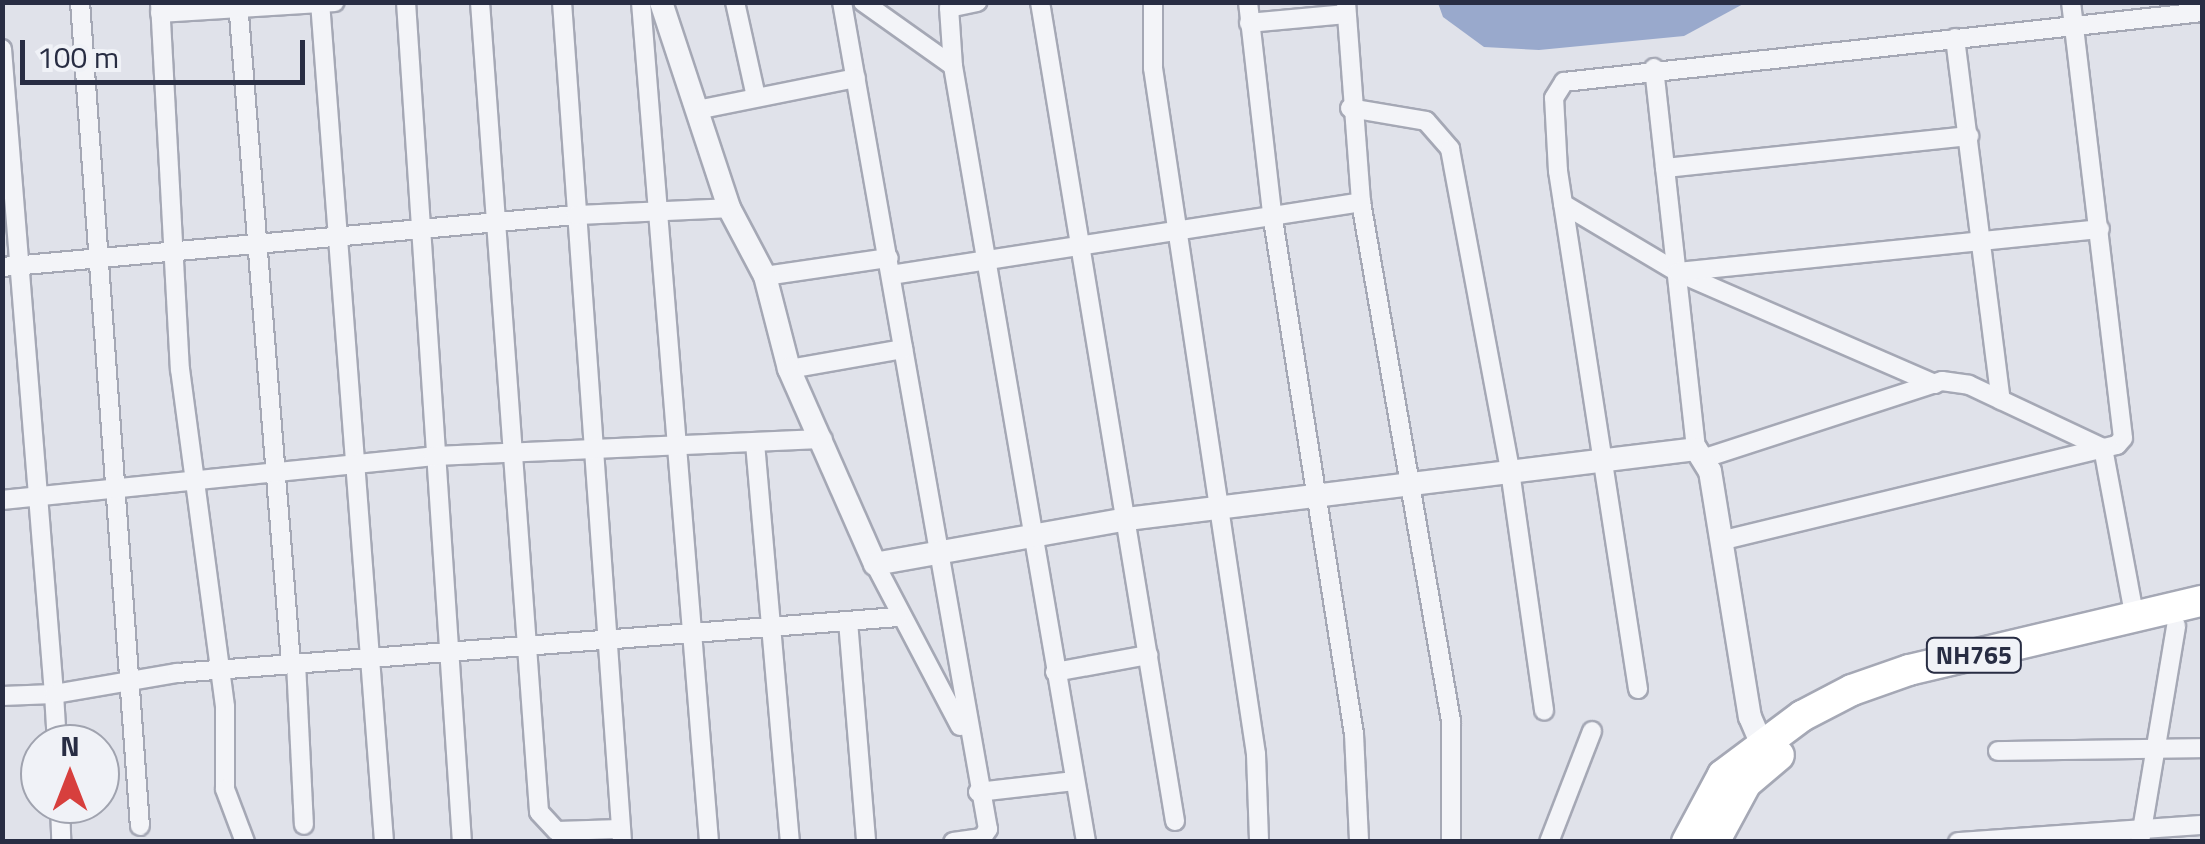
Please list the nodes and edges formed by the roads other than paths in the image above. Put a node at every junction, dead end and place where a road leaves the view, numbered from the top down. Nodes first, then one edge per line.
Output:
1 (80, 2) edge
2 (335, 2) edge
3 (406, 2) edge
4 (480, 2) edge
5 (562, 2) edge
6 (642, 2) edge
7 (661, 2) edge
8 (734, 2) edge
9 (842, 2) edge
10 (863, 2) edge
11 (977, 2) edge
12 (1040, 2) edge
13 (1154, 2) edge
14 (1248, 2) edge
15 (2071, 2) edge
16 (320, 3) edge
17 (238, 5) edge
18 (160, 8) edge
19 (1346, 8) edge
20 (2195, 9) edge
21 (1249, 23) junction
22 (2075, 27) junction
23 (1956, 38) junction
24 (2, 49) edge
25 (954, 66) junction
26 (1654, 68) junction
27 (856, 78) junction
28 (756, 97) junction
29 (1350, 108) junction
30 (696, 110) junction
31 (1968, 136) junction
32 (1665, 168) junction
33 (1361, 202) junction
34 (1563, 204) junction
35 (729, 208) junction
36 (658, 212) junction
37 (1272, 213) junction
38 (576, 215) junction
39 (502, 223) junction
40 (421, 228) junction
41 (2100, 229) junction
42 (1178, 230) junction
43 (333, 237) junction
44 (1982, 241) junction
45 (1083, 245) junction
46 (260, 247) junction
47 (176, 255) junction
48 (100, 261) junction
49 (985, 261) junction
50 (10, 267) edge
51 (890, 267) junction
52 (1676, 272) junction
53 (765, 276) junction
54 (903, 349) junction
55 (790, 369) junction
56 (1934, 384) junction
57 (2001, 400) junction
58 (823, 439) junction
59 (755, 443) junction
60 (674, 447) junction
61 (2102, 448) junction
62 (594, 452) junction
63 (1701, 454) junction
64 (433, 456) junction
65 (518, 456) junction
66 (1604, 460) junction
67 (354, 467) junction
68 (1510, 471) junction
69 (274, 475) junction
70 (1412, 480) junction
71 (194, 482) junction
72 (115, 490) junction
73 (1314, 494) junction
74 (39, 496) junction
75 (2, 500) edge
76 (1219, 506) junction
77 (1126, 520) junction
78 (1032, 535) junction
79 (1720, 541) junction
80 (938, 553) junction
81 (876, 564) junction
82 (2202, 602) edge
83 (898, 617) junction
84 (2134, 619) junction
85 (848, 620) junction
86 (2189, 623) edge
87 (768, 625) junction
88 (690, 632) junction
89 (608, 638) junction
90 (532, 644) junction
91 (448, 651) junction
92 (1148, 655) junction
93 (373, 657) junction
94 (294, 664) junction
95 (220, 670) junction
96 (1056, 672) junction
97 (130, 683) junction
98 (1638, 689) dead end
99 (54, 694) junction
100 (2, 696) edge
101 (1544, 711) dead end
102 (56, 724) edge
103 (1592, 731) dead end
104 (967, 740) junction
105 (2202, 748) edge
106 (1998, 751) dead end
107 (2154, 752) junction
108 (1765, 753) junction
109 (1074, 781) junction
110 (978, 792) junction
111 (1175, 821) dead end
112 (304, 825) dead end
113 (2202, 825) edge
114 (140, 826) dead end
115 (621, 835) edge
116 (2142, 835) edge
117 (245, 842) edge
118 (384, 842) edge
119 (462, 842) edge
120 (709, 842) edge
121 (790, 842) edge
122 (866, 842) edge
123 (953, 842) edge
124 (1086, 842) edge
125 (1259, 842) edge
126 (1358, 842) edge
127 (1451, 842) edge
128 (1549, 842) edge
129 (1687, 842) edge
130 (1714, 842) edge
131 (1958, 842) edge

1 - 48 street
2 - 16 street
3 - 40 street
4 - 39 street
5 - 38 street
6 - 36 street
7 - 30 street
8 - 28 street
9 - 27 street
10 - 25 street
11 - 25 street
12 - 45 street
13 - 42 street
14 - 21 street
15 - 22 street
16 - 17 street
16 - 43 street
17 - 18 street
17 - 46 street
18 - 47 street
19 - 21 street
19 - 29 street
20 - 22 street
21 - 37 street
22 - 23 street
22 - 41 street
23 - 26 street
23 - 31 street
24 - 50 street
25 - 49 street
26 - 32 street
26 - 34 street
27 - 28 street
27 - 51 street
28 - 30 street
29 - 33 street
29 - 68 street
30 - 35 street
31 - 32 street
31 - 44 street
32 - 52 street
33 - 37 street
33 - 70 street
34 - 52 street
34 - 66 street
35 - 36 street
35 - 53 street
36 - 38 street
36 - 60 street
37 - 42 street
37 - 73 street
38 - 39 street
38 - 62 street
39 - 40 street
39 - 65 street
40 - 43 street
40 - 64 street
41 - 44 street
41 - 61 street
42 - 45 street
42 - 76 street
43 - 46 street
43 - 67 street
44 - 52 street
44 - 57 street
45 - 49 street
45 - 77 street
46 - 47 street
46 - 69 street
47 - 48 street
47 - 71 street
48 - 50 street
48 - 72 street
49 - 51 street
49 - 78 street
50 - 74 street
51 - 53 street
51 - 54 street
52 - 56 street
52 - 63 street
53 - 55 street
54 - 55 street
54 - 80 street
55 - 58 street
56 - 57 street
56 - 63 street
57 - 61 street
58 - 59 street
58 - 81 street
59 - 60 street
59 - 87 street
60 - 62 street
60 - 88 street
61 - 79 street
61 - 84 street
62 - 65 street
62 - 89 street
63 - 66 street
63 - 79 street
64 - 65 street
64 - 67 street
64 - 91 street
65 - 90 street
66 - 68 street
66 - 98 street
67 - 69 street
67 - 93 street
68 - 70 street
68 - 101 street
69 - 71 street
69 - 94 street
70 - 73 street
70 - 127 street
71 - 72 street
71 - 95 street
72 - 74 street
72 - 97 street
73 - 76 street
73 - 126 street
74 - 75 street
74 - 99 street
76 - 77 street
76 - 125 street
77 - 78 street
77 - 92 street
78 - 80 street
78 - 96 street
79 - 108 street
80 - 81 street
80 - 104 street
81 - 83 street
82 - 84 highway, NH765
83 - 85 street
83 - 104 street
84 - 108 highway, NH765
85 - 87 street
85 - 122 street
86 - 107 street
86 - 108 highway, NH765
87 - 88 street
87 - 121 street
88 - 89 street
88 - 120 street
89 - 90 street
89 - 115 street
90 - 91 street
90 - 115 street
91 - 93 street
91 - 119 street
92 - 96 street
92 - 111 street
93 - 94 street
93 - 118 street
94 - 95 street
94 - 112 street
95 - 97 street
95 - 117 street
96 - 109 street
97 - 99 street
97 - 114 street
99 - 100 street
99 - 102 street
103 - 128 street
104 - 110 street
105 - 107 street
106 - 107 street
107 - 116 street
108 - 129 highway, NH765
108 - 130 highway, NH765
109 - 110 street
109 - 124 street
110 - 123 street
113 - 116 street
116 - 131 street

